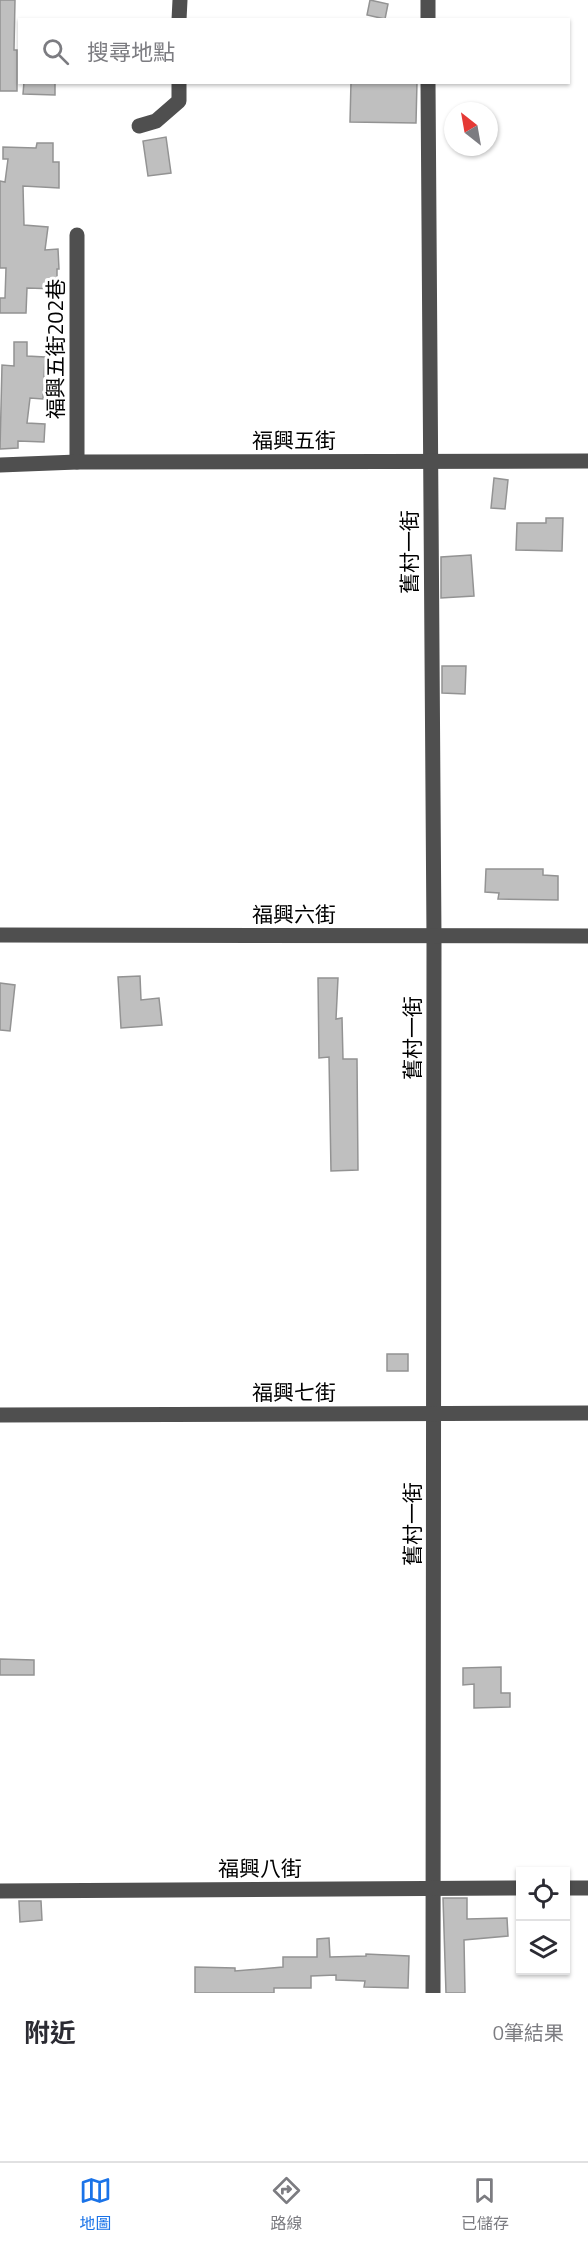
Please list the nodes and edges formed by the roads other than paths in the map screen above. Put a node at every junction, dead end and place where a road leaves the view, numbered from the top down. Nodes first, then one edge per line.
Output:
1 (180, 0) edge
2 (428, 0) edge
3 (179, 18) edge
4 (428, 18) edge
5 (179, 84) edge
6 (428, 84) edge
7 (139, 126) dead end
8 (78, 235) dead end
9 (430, 461) junction
10 (588, 461) edge
11 (78, 462) junction
12 (0, 465) edge
13 (0, 935) edge
14 (588, 936) edge
15 (434, 937) junction
16 (434, 1413) junction
17 (588, 1413) edge
18 (0, 1415) edge
19 (516, 1888) edge
20 (570, 1888) edge
21 (588, 1888) edge
22 (435, 1889) junction
23 (0, 1891) edge
24 (433, 1993) edge

1 - 3 street
2 - 4 street
5 - 7 street
6 - 9 street, 舊村一街
8 - 11 street, 福興五街202巷
9 - 10 street, 福興五街
9 - 11 street, 福興五街
9 - 15 street, 舊村一街
11 - 12 street, 福興五街
13 - 15 street, 福興六街
14 - 15 street, 福興六街
15 - 16 street, 舊村一街
16 - 17 street, 福興七街
16 - 18 street, 福興七街
16 - 22 street, 舊村一街
19 - 22 street, 福興八街
20 - 21 street
22 - 23 street, 福興八街
22 - 24 street, 舊村一街

